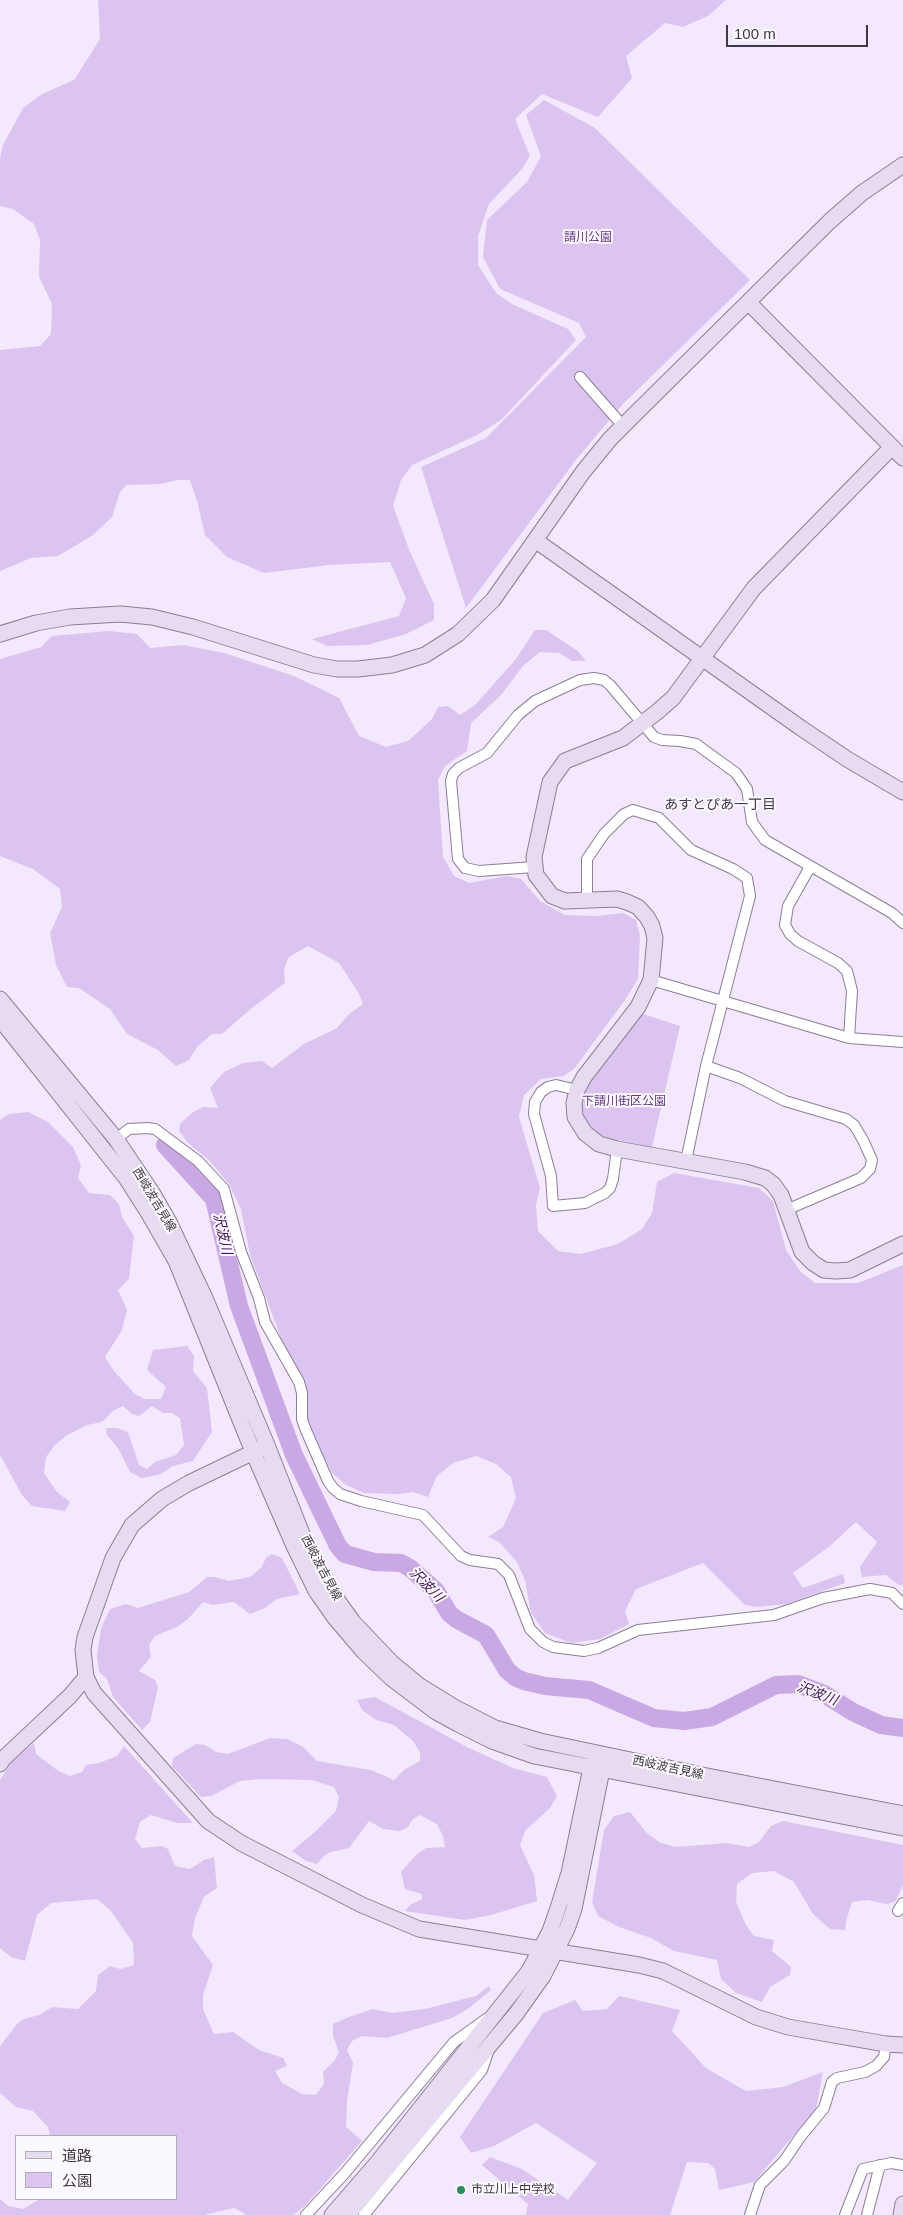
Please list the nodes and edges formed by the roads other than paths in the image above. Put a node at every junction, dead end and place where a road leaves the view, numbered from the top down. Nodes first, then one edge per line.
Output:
1 (903, 165) edge
2 (748, 302) junction
3 (580, 377) dead end
4 (623, 426) junction
5 (898, 453) edge
6 (535, 540) junction
7 (0, 634) edge
8 (702, 658) junction
9 (642, 725) junction
10 (903, 792) edge
11 (810, 866) junction
12 (534, 867) junction
13 (588, 900) junction
14 (903, 923) edge
15 (651, 980) junction
16 (0, 999) edge
17 (723, 1001) junction
18 (0, 1020) edge
19 (849, 1038) junction
20 (903, 1042) edge
21 (706, 1066) junction
22 (576, 1090) junction
23 (116, 1140) junction
24 (617, 1149) junction
25 (686, 1161) junction
26 (786, 1210) junction
27 (903, 1244) edge
28 (267, 1445) junction
29 (253, 1452) junction
30 (903, 1604) edge
31 (86, 1678) junction
32 (599, 1754) junction
33 (0, 1764) edge
34 (597, 1769) junction
35 (903, 1814) edge
36 (903, 1828) edge
37 (548, 1951) junction
38 (498, 2011) junction
39 (492, 2042) junction
40 (886, 2044) junction
41 (903, 2045) edge
42 (880, 2166) junction
43 (903, 2166) edge
44 (903, 2204) edge
45 (306, 2215) edge
46 (332, 2215) edge
47 (348, 2215) edge
48 (364, 2215) edge
49 (750, 2215) edge
50 (846, 2215) edge
51 (867, 2215) edge
52 (901, 2215) edge

1 - 2 street
2 - 4 street
2 - 5 street
3 - 4 street
4 - 6 street
5 - 8 street
6 - 7 street
6 - 8 street
8 - 9 street
8 - 10 street
9 - 11 street
9 - 12 street
9 - 12 street
11 - 14 street
11 - 19 street
12 - 13 street
13 - 15 street
13 - 17 street
15 - 17 street
15 - 22 street
16 - 23 street, 西岐波吉見線
17 - 19 street
17 - 21 street
18 - 29 street, 西岐波吉見線
19 - 20 street
21 - 25 street
21 - 26 street
22 - 24 street
22 - 24 street
23 - 28 street, 西岐波吉見線
23 - 30 street
24 - 25 street
25 - 26 street
26 - 27 street
28 - 29 street
28 - 32 street, 西岐波吉見線
29 - 31 street
29 - 34 street, 西岐波吉見線
31 - 33 street
31 - 37 street
32 - 34 street
32 - 35 street, 西岐波吉見線
34 - 36 street, 西岐波吉見線
34 - 37 street
37 - 38 street
37 - 39 street
37 - 40 street
38 - 45 street
38 - 46 street
39 - 47 street
39 - 48 street
40 - 41 street
40 - 49 street
42 - 43 street
42 - 50 street
42 - 51 street
44 - 52 street

